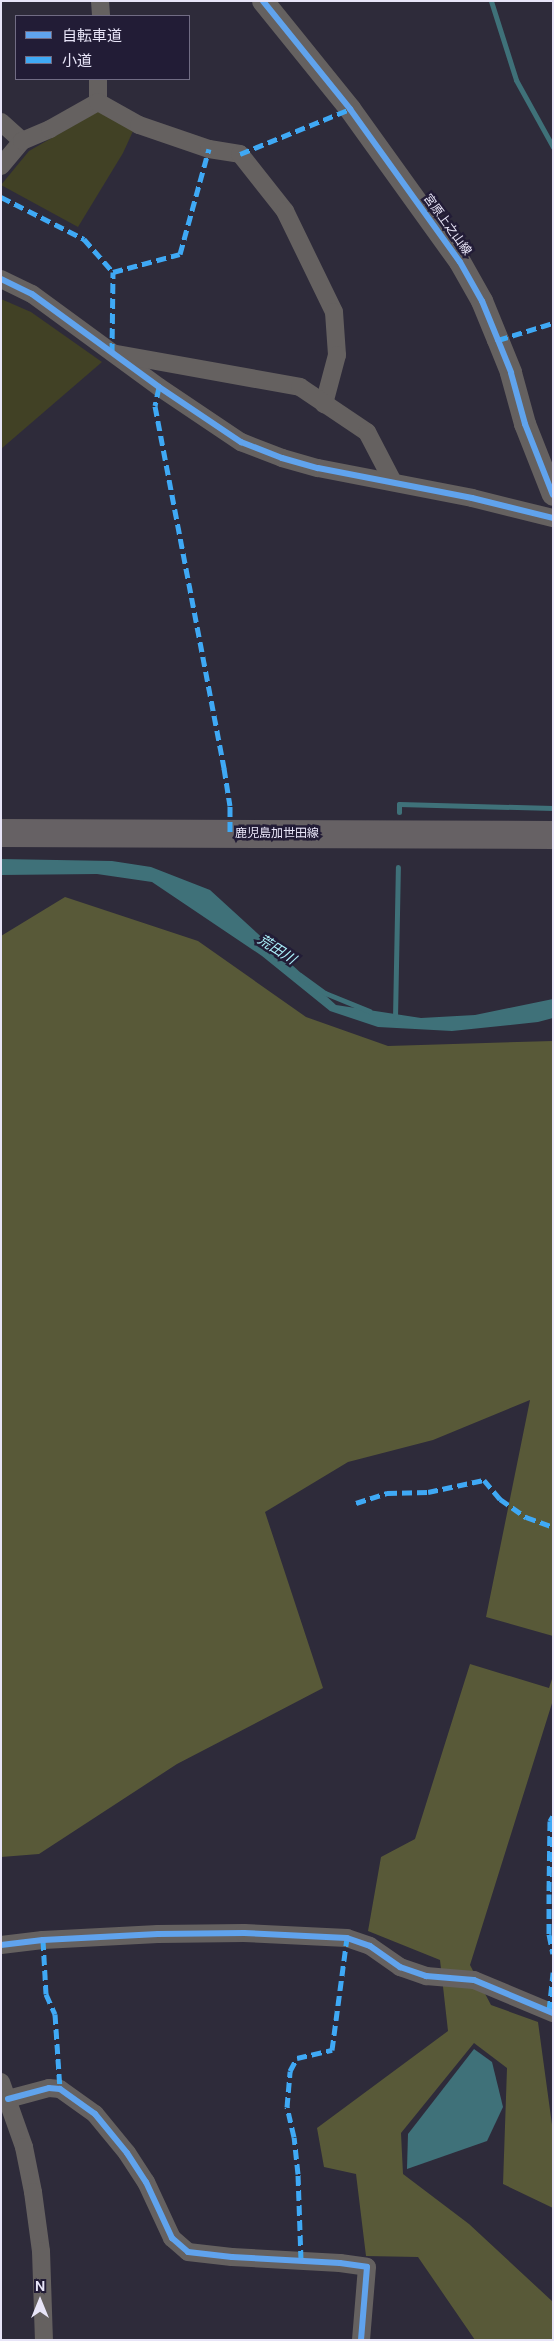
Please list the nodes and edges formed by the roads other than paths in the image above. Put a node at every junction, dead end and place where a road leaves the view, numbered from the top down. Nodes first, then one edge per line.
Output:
1 (100, 1) edge
2 (263, 1) edge
3 (101, 15) edge
4 (98, 80) edge
5 (98, 102) junction
6 (1, 122) edge
7 (22, 142) junction
8 (1, 166) edge
9 (1, 279) edge
10 (112, 353) junction
11 (324, 404) junction
12 (393, 482) junction
13 (553, 495) edge
14 (553, 518) edge
15 (1, 833) edge
16 (553, 835) edge
17 (1, 1945) edge
18 (553, 2013) edge
19 (1, 2082) edge
20 (8, 2099) junction
21 (44, 2340) edge
22 (362, 2340) edge

1 - 3 street
2 - 13 street, 宮原上之山線
4 - 5 street
5 - 7 street
5 - 11 street
6 - 7 street
7 - 8 street
9 - 10 street
10 - 11 street
10 - 12 street
11 - 12 street
12 - 14 street
15 - 16 main road, 鹿児島加世田線
17 - 18 street
19 - 20 street
20 - 21 street
20 - 22 street

